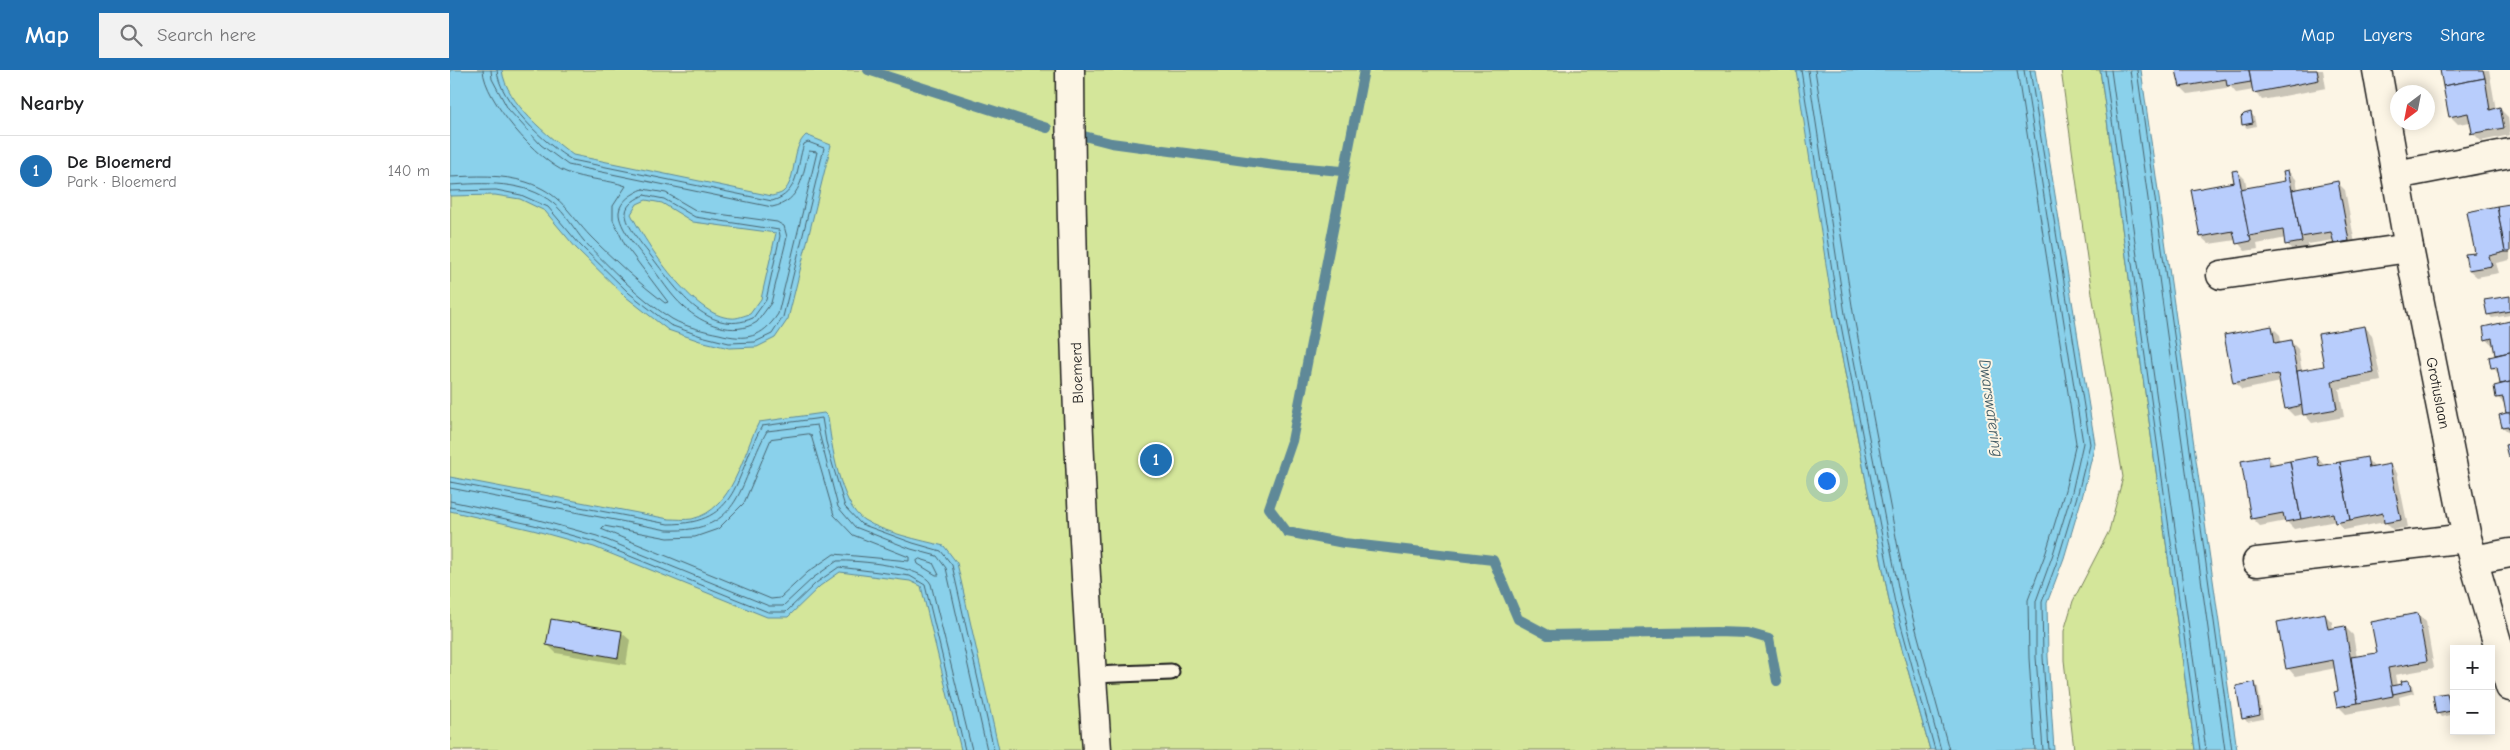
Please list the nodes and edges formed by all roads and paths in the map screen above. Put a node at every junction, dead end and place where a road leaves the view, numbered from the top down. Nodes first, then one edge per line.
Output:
1 (1070, 70) edge
2 (2377, 70) edge
3 (2510, 153) edge
4 (2396, 175) junction
5 (2409, 248) junction
6 (2221, 275) dead end
7 (2470, 549) junction
8 (2510, 553) edge
9 (2257, 562) dead end
10 (1170, 672) dead end
11 (1092, 675) junction
12 (2510, 687) edge
13 (1097, 750) edge

1 - 11 street, Bloemerd
2 - 4 street, Grotiuslaan
3 - 4 street
4 - 5 street, Grotiuslaan
5 - 6 street
5 - 7 street, Grotiuslaan
7 - 8 street
7 - 9 street
7 - 12 street, Grotiuslaan
10 - 11 lane
11 - 13 street, Bloemerd

